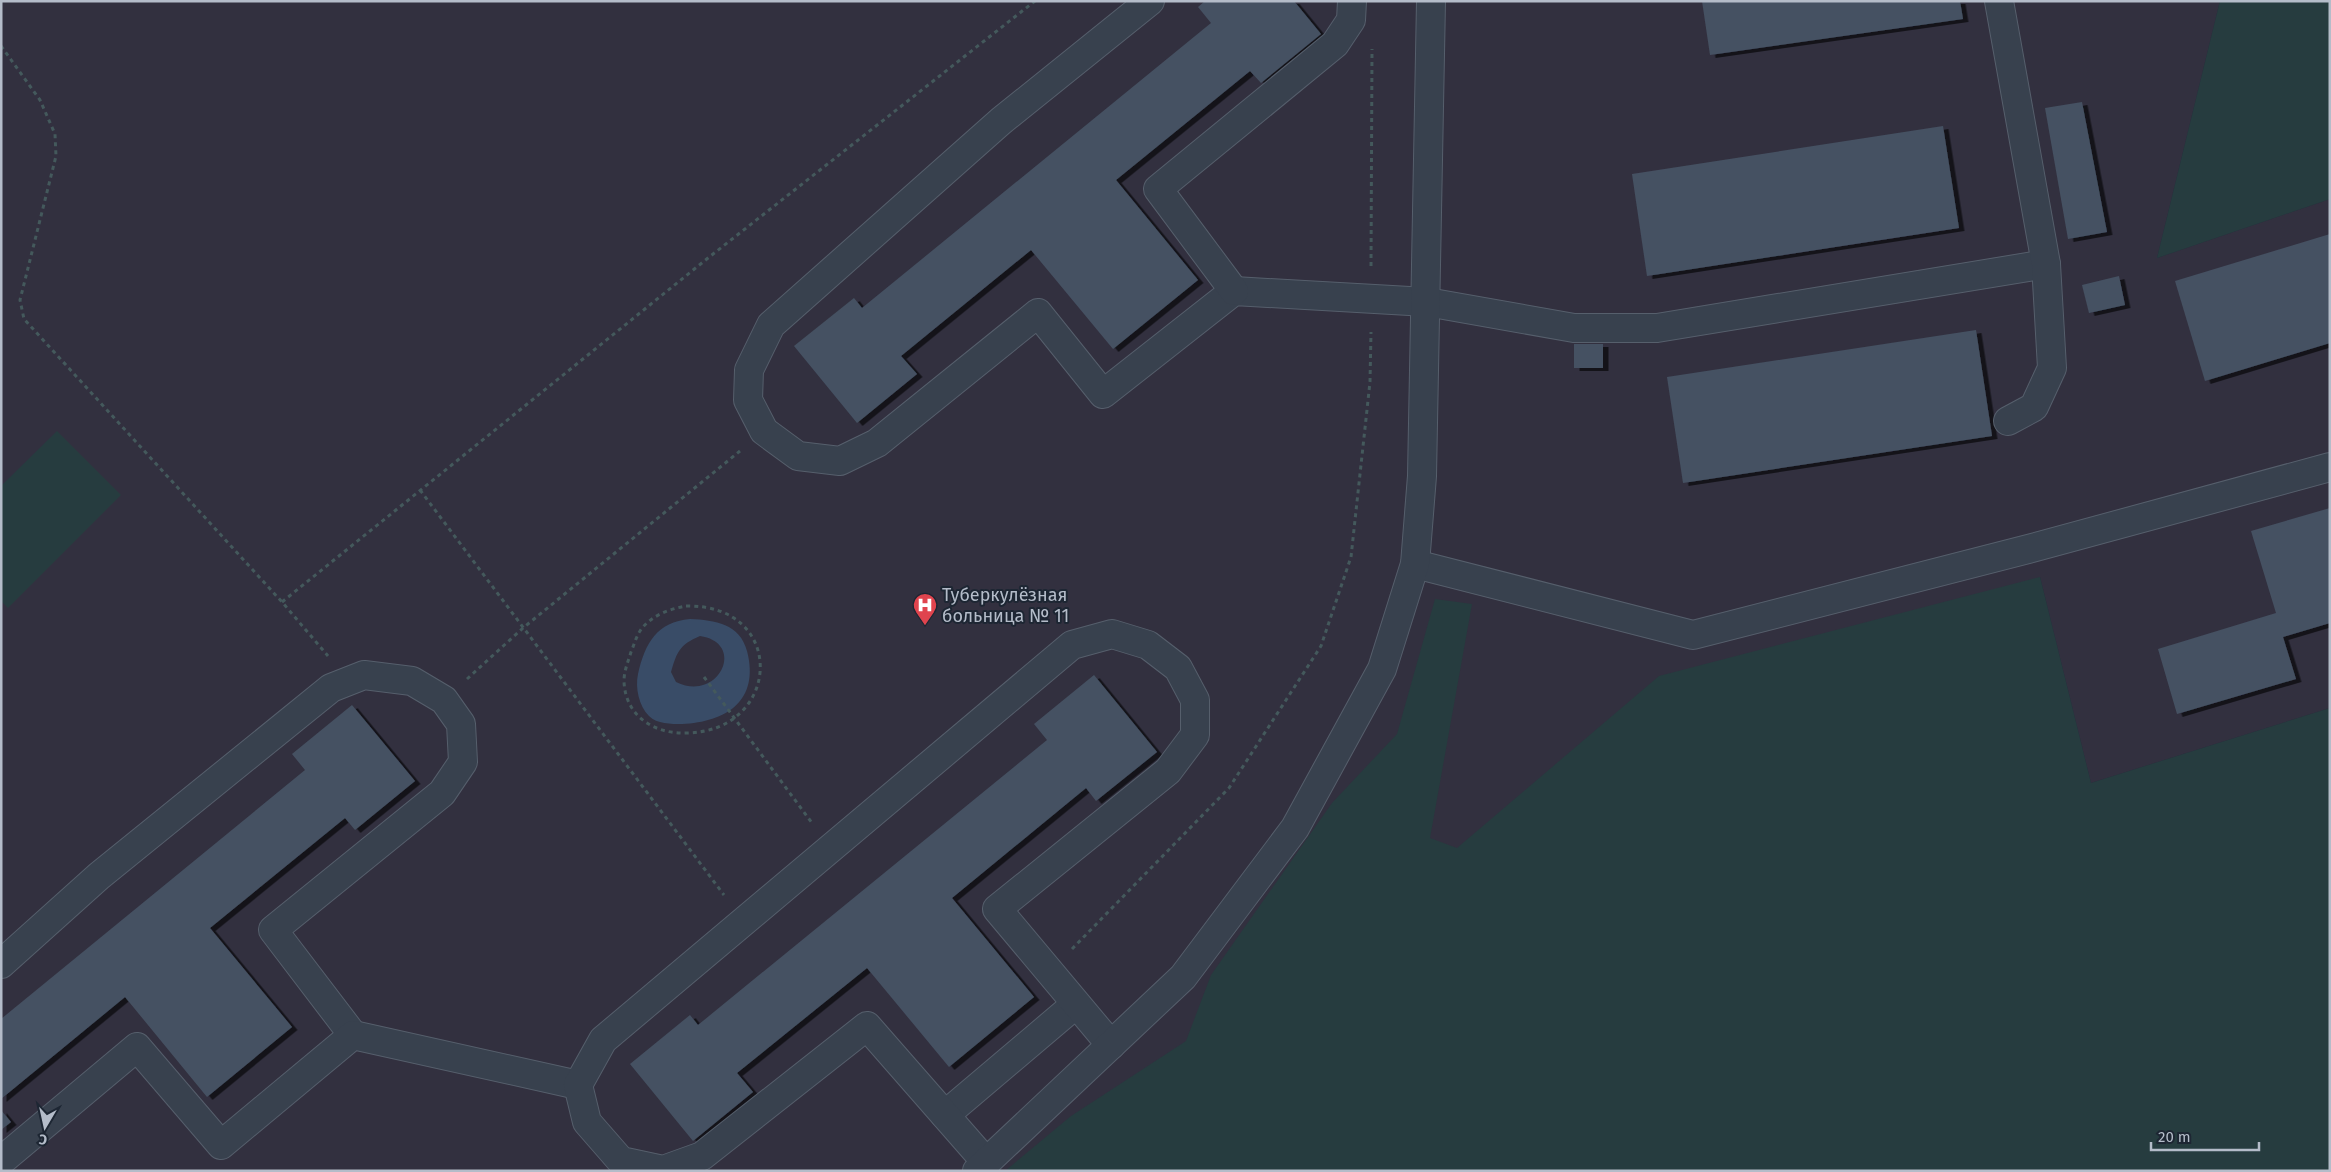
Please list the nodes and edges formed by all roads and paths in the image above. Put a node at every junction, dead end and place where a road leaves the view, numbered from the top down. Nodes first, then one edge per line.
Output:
1 (1035, 1) edge
2 (1150, 1) edge
3 (1352, 1) edge
4 (1431, 1) edge
5 (1999, 1) edge
6 (1372, 42) dead end
7 (1, 46) edge
8 (2046, 264) junction
9 (1234, 291) junction
10 (1371, 299) junction
11 (1426, 302) junction
12 (2008, 421) dead end
13 (764, 431) junction
14 (2330, 467) edge
15 (420, 490) junction
16 (1415, 564) junction
17 (282, 602) junction
18 (523, 628) junction
19 (704, 677) dead end
20 (349, 681) junction
21 (444, 700) junction
22 (734, 717) junction
23 (831, 848) junction
24 (743, 921) junction
25 (1, 964) edge
26 (1050, 972) junction
27 (1076, 1004) junction
28 (354, 1035) junction
29 (1111, 1045) junction
30 (578, 1085) junction
31 (945, 1115) junction
32 (1, 1161) edge
33 (982, 1166) edge

1 - 15 path
2 - 13 lane
3 - 9 lane
4 - 11 lane
5 - 8 lane
6 - 10 path
7 - 17 path
8 - 11 lane
8 - 12 lane
9 - 10 lane
9 - 13 lane
10 - 11 lane
10 - 26 path
11 - 16 lane
13 - 18 path
14 - 16 lane
15 - 17 path
15 - 18 path
16 - 29 lane
17 - 20 path
18 - 21 path
18 - 24 path
19 - 22 path
20 - 21 lane
20 - 25 lane
21 - 28 lane
22 - 22 path
22 - 23 path
23 - 24 lane
23 - 26 lane
24 - 30 lane
26 - 27 lane
27 - 29 lane
27 - 31 lane
28 - 30 lane
28 - 32 lane
29 - 33 lane
30 - 31 lane
31 - 33 lane

